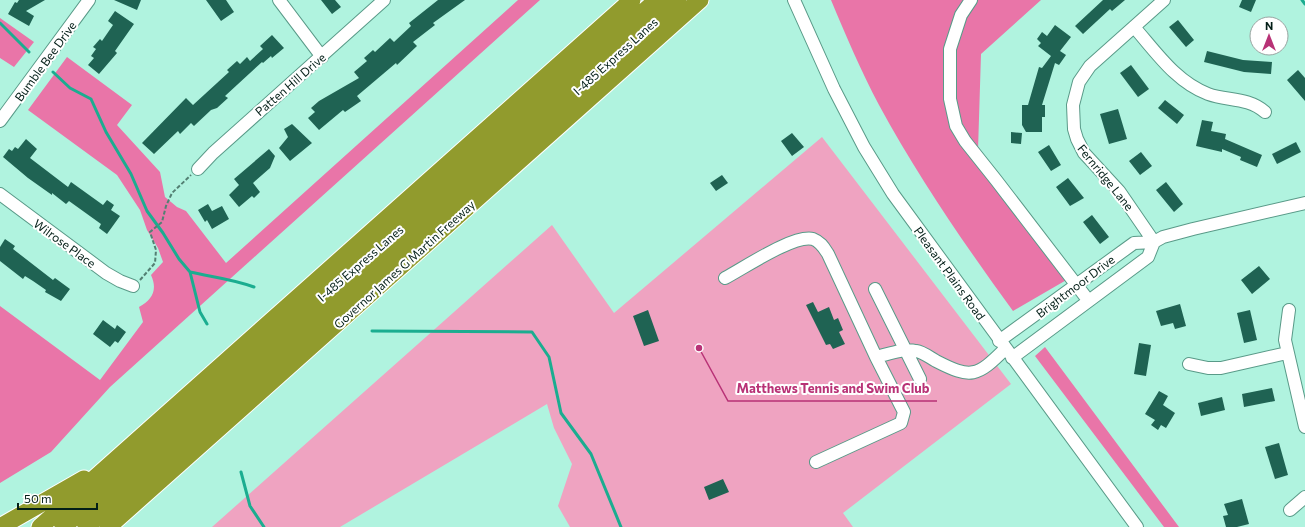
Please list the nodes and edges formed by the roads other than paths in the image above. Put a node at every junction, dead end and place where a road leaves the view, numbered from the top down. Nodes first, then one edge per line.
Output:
1 (88, 0) edge
2 (279, 0) edge
3 (384, 0) edge
4 (632, 0) edge
5 (657, 0) edge
6 (678, 0) edge
7 (700, 0) edge
8 (794, 0) edge
9 (971, 0) edge
10 (1164, 0) edge
11 (1134, 27) junction
12 (322, 57) junction
13 (1265, 112) dead end
14 (0, 120) edge
15 (470, 143) junction
16 (198, 169) road end
17 (0, 194) edge
18 (1305, 203) edge
19 (395, 232) junction
20 (1154, 242) junction
21 (725, 278) dead end
22 (1076, 285) junction
23 (133, 286) road end
24 (875, 289) dead end
25 (1088, 300) junction
26 (1289, 310) dead end
27 (1005, 349) junction
28 (905, 350) junction
29 (1287, 353) junction
30 (876, 357) junction
31 (1189, 364) dead end
32 (920, 378) dead end
33 (1305, 427) edge
34 (816, 462) dead end
35 (112, 464) junction
36 (1305, 497) edge
37 (1290, 510) dead end
38 (0, 527) edge
39 (40, 527) edge
40 (63, 527) edge
41 (86, 527) edge
42 (108, 527) edge
43 (1137, 527) edge

1 - 14 street, Bumble Bee Drive
2 - 12 street
3 - 12 street, Patten Hill Drive
4 - 15 highway
5 - 19 highway, I-485 Express Lanes
6 - 41 highway, I-485 Express Lanes
7 - 42 highway, Governor James G Martin Freeway
8 - 27 street, Pleasant Plains Road
9 - 22 street
10 - 11 street, Fernridge Lane
11 - 13 street
11 - 20 street, Fernridge Lane
12 - 16 street, Patten Hill Drive
15 - 19 highway
15 - 35 highway
17 - 23 street, Wilrose Place
18 - 20 street, Brightmoor Drive
19 - 40 highway, I-485 Express Lanes
20 - 22 street, Brightmoor Drive
20 - 25 street, Brightmoor Drive
21 - 30 street
22 - 25 street
22 - 27 street, Brightmoor Drive
24 - 28 street
25 - 27 street, Brightmoor Drive
26 - 29 street
27 - 28 street
27 - 43 street, Pleasant Plains Road
28 - 30 street
28 - 32 street
29 - 31 street
29 - 33 street
30 - 34 street
35 - 38 highway
35 - 39 highway
36 - 37 street

